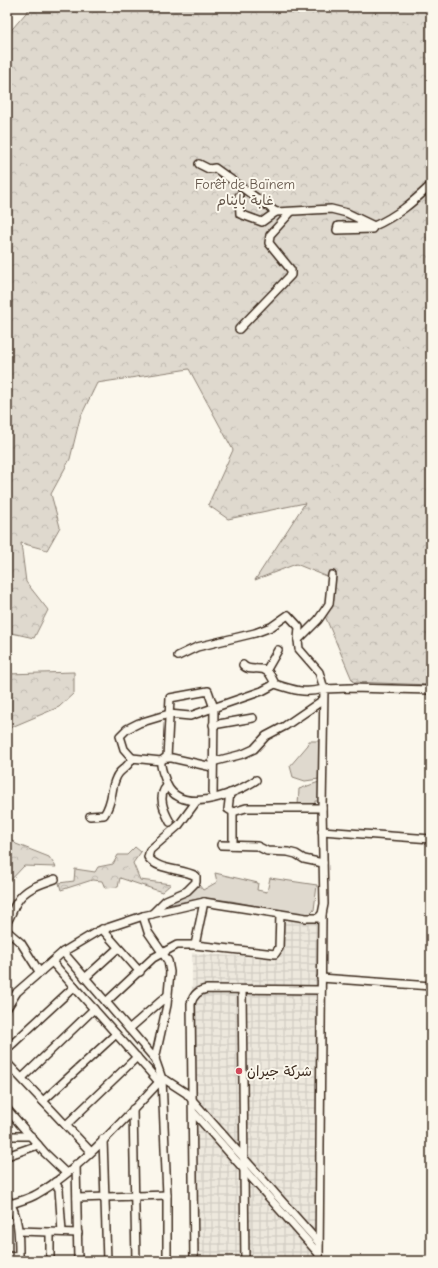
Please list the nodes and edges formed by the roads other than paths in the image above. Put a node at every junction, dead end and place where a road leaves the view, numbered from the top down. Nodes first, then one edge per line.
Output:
1 (199, 164) dead end
2 (431, 185) edge
3 (240, 196) dead end
4 (276, 212) junction
5 (291, 212) junction
6 (239, 329) dead end
7 (332, 575) dead end
8 (298, 640) junction
9 (278, 650) dead end
10 (178, 656) dead end
11 (243, 665) dead end
12 (266, 671) junction
13 (275, 684) junction
14 (324, 689) junction
15 (431, 690) edge
16 (323, 700) junction
17 (214, 708) junction
18 (169, 714) junction
19 (253, 718) dead end
20 (213, 725) junction
21 (132, 758) junction
22 (164, 759) junction
23 (212, 764) junction
24 (256, 780) dead end
25 (167, 786) junction
26 (230, 793) junction
27 (213, 798) junction
28 (196, 802) junction
29 (322, 808) junction
30 (233, 812) junction
31 (90, 816) dead end
32 (170, 822) dead end
33 (322, 831) junction
34 (431, 839) edge
35 (221, 845) dead end
36 (233, 845) junction
37 (323, 863) junction
38 (55, 879) dead end
39 (204, 902) junction
40 (152, 914) junction
41 (280, 914) junction
42 (322, 914) junction
43 (143, 916) junction
44 (8, 920) edge
45 (102, 929) junction
46 (7, 930) edge
47 (195, 946) junction
48 (118, 948) junction
49 (63, 952) junction
50 (162, 952) junction
51 (52, 962) junction
52 (140, 972) junction
53 (40, 973) junction
54 (85, 978) junction
55 (321, 978) junction
56 (431, 986) edge
57 (74, 987) junction
58 (242, 990) junction
59 (321, 990) junction
60 (168, 995) junction
61 (106, 1002) junction
62 (7, 1008) edge
63 (94, 1009) junction
64 (129, 1029) junction
65 (116, 1034) junction
66 (7, 1049) edge
67 (137, 1057) junction
68 (155, 1059) junction
69 (7, 1063) edge
70 (22, 1078) junction
71 (160, 1080) junction
72 (43, 1101) junction
73 (193, 1103) junction
74 (133, 1109) junction
75 (7, 1110) edge
76 (194, 1113) junction
77 (66, 1125) junction
78 (7, 1136) edge
79 (31, 1136) junction
80 (103, 1139) junction
81 (38, 1145) junction
82 (90, 1151) junction
83 (7, 1156) edge
84 (242, 1163) junction
85 (76, 1164) junction
86 (66, 1173) junction
87 (55, 1182) junction
88 (274, 1192) junction
89 (265, 1193) junction
90 (105, 1196) junction
91 (167, 1196) junction
92 (135, 1197) junction
93 (77, 1198) junction
94 (9, 1201) edge
95 (18, 1231) junction
96 (50, 1232) junction
97 (62, 1232) junction
98 (78, 1233) junction
99 (319, 1243) junction
100 (7, 1256) edge
101 (319, 1257) edge
102 (19, 1259) edge
103 (50, 1261) edge
104 (78, 1261) edge
105 (107, 1261) edge
106 (136, 1261) edge
107 (167, 1261) edge
108 (194, 1261) edge
109 (245, 1261) edge

1 - 4 street
2 - 5 street
3 - 4 street
4 - 5 street
5 - 6 street
7 - 8 street
8 - 10 street
8 - 14 street
9 - 12 street
11 - 12 street
12 - 13 street
13 - 14 street
13 - 17 street
14 - 15 street
14 - 16 street
16 - 23 street
16 - 29 street
17 - 18 street
17 - 18 street
17 - 20 street
18 - 21 street
18 - 22 street
19 - 20 street
20 - 23 street
21 - 22 street
21 - 31 street
22 - 23 street
22 - 25 street
23 - 27 street
24 - 26 street
25 - 28 street
25 - 32 street
26 - 27 street
26 - 30 street
27 - 28 street
28 - 40 street
29 - 30 street
29 - 33 street
30 - 36 street
33 - 34 street
33 - 37 street
35 - 36 street
36 - 37 street
37 - 42 street
38 - 44 street
39 - 40 street
39 - 41 street
39 - 47 street
40 - 43 street
41 - 42 street
41 - 47 street
42 - 55 street
43 - 45 street
43 - 50 street
45 - 48 street
45 - 49 street
46 - 53 street
47 - 50 street
48 - 52 street
48 - 54 street
49 - 51 street
49 - 54 street
50 - 52 street
50 - 60 street
51 - 53 street
51 - 57 street
52 - 61 street
53 - 62 street
54 - 61 street
55 - 56 street
55 - 59 street
57 - 63 street
57 - 66 street
58 - 59 street
58 - 73 street
58 - 84 street
59 - 99 street
60 - 64 street
60 - 68 street
61 - 64 street
63 - 65 street
63 - 70 street
64 - 68 street
65 - 67 street
65 - 72 street
67 - 71 street
67 - 77 street
68 - 71 street
69 - 70 street
70 - 72 street
71 - 73 street
71 - 74 street
71 - 91 street
72 - 77 street
73 - 76 street
73 - 84 street
74 - 80 street
74 - 92 street
75 - 79 street
76 - 84 street
76 - 108 street
77 - 82 street
78 - 79 street
79 - 81 street
80 - 82 street
80 - 90 street
81 - 83 street
81 - 86 street
82 - 85 street
84 - 88 street
84 - 89 street
84 - 109 street
85 - 86 street
85 - 93 street
86 - 87 street
87 - 94 street
87 - 97 street
88 - 89 street
88 - 99 street
89 - 101 street
90 - 92 street
90 - 93 street
90 - 105 street
91 - 92 street
91 - 107 street
92 - 106 street
93 - 98 street
94 - 95 street
95 - 96 street
95 - 102 street
96 - 97 street
96 - 103 street
97 - 98 street
98 - 104 street
99 - 101 street
100 - 102 street

